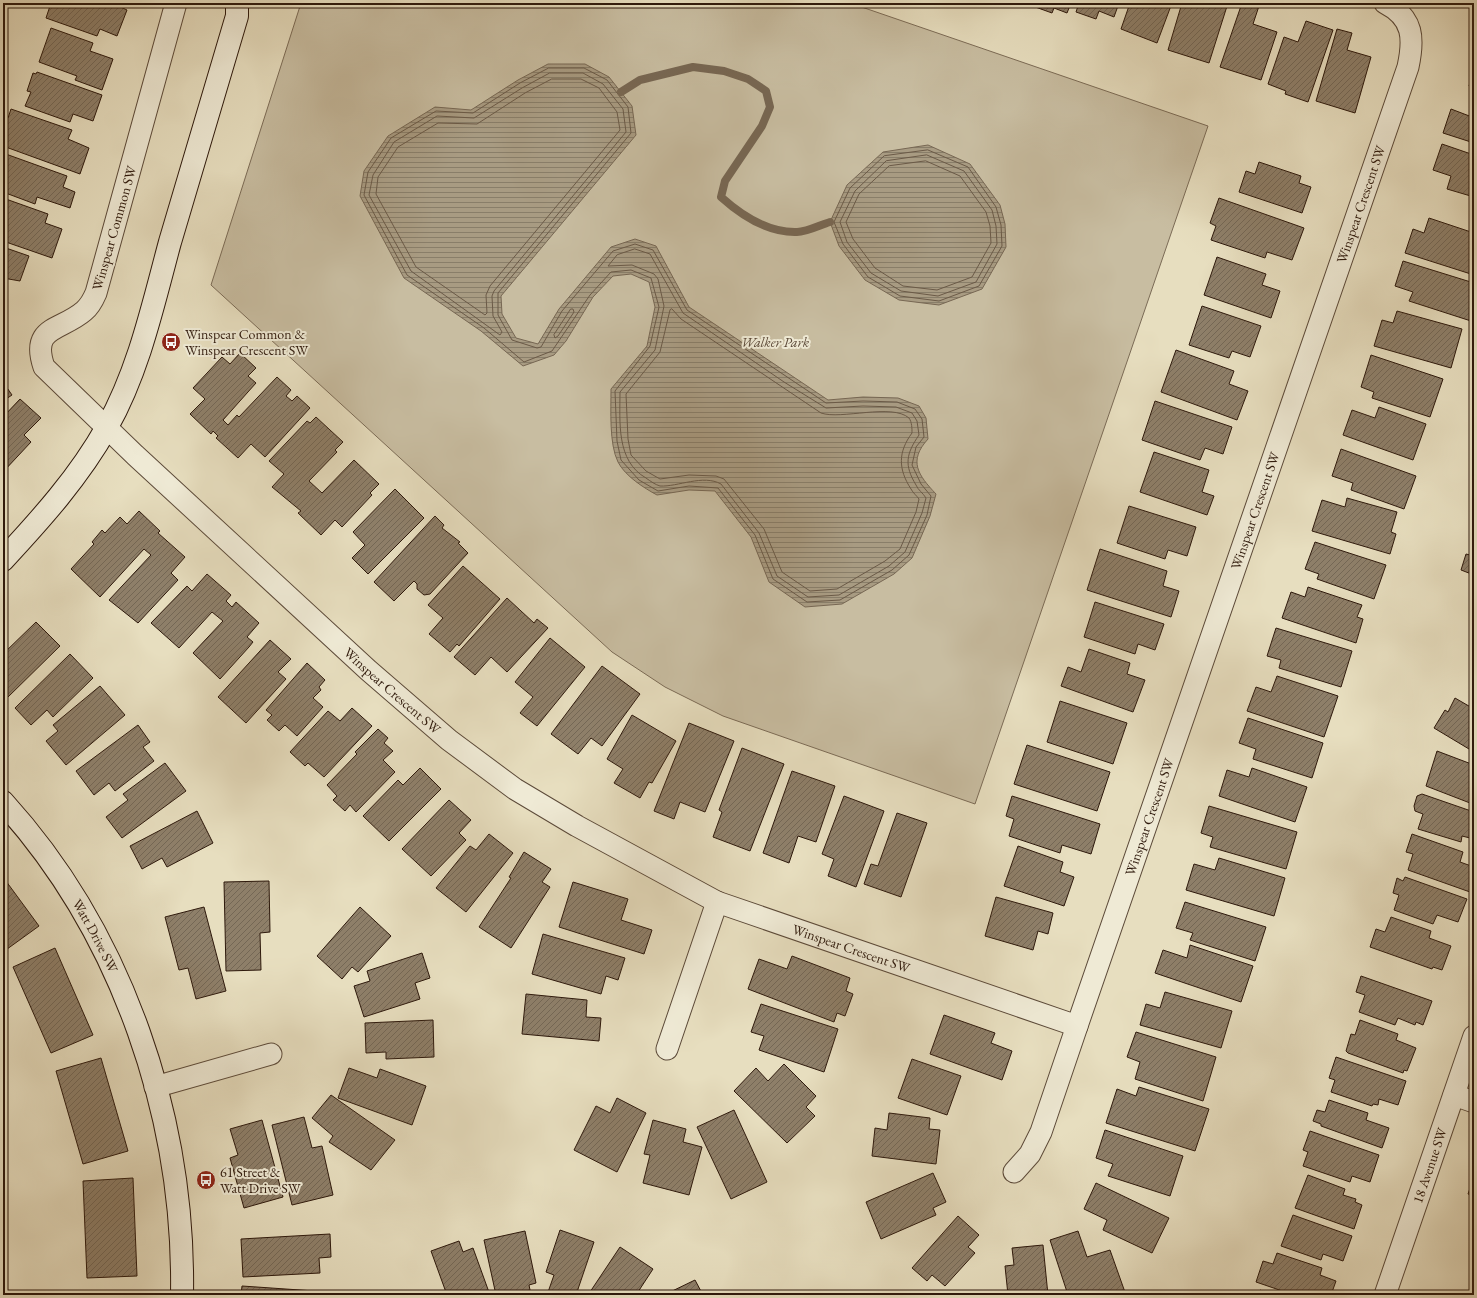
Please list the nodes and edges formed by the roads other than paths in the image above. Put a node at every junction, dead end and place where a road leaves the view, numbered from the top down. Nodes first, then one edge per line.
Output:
1 (176, 3) edge
2 (1385, 3) edge
3 (240, 8) edge
4 (107, 427) junction
5 (3, 560) edge
6 (3, 802) edge
7 (717, 902) junction
8 (1077, 1026) junction
9 (1474, 1036) edge
10 (667, 1049) dead end
11 (270, 1054) dead end
12 (155, 1087) junction
13 (1454, 1095) junction
14 (1474, 1102) edge
15 (1014, 1172) dead end
16 (182, 1295) edge
17 (1385, 1295) edge

1 - 4 street, Winspear Common SW
2 - 8 street, Winspear Crescent SW
3 - 4 street
4 - 5 street
4 - 7 street, Winspear Crescent SW
6 - 12 street, Watt Drive SW
7 - 8 street, Winspear Crescent SW
7 - 10 street
8 - 15 street, Winspear Crescent SW
9 - 13 street, 18 Avenue SW
11 - 12 street
12 - 16 street, Watt Drive SW
13 - 14 street
13 - 17 street, 18 Avenue SW

